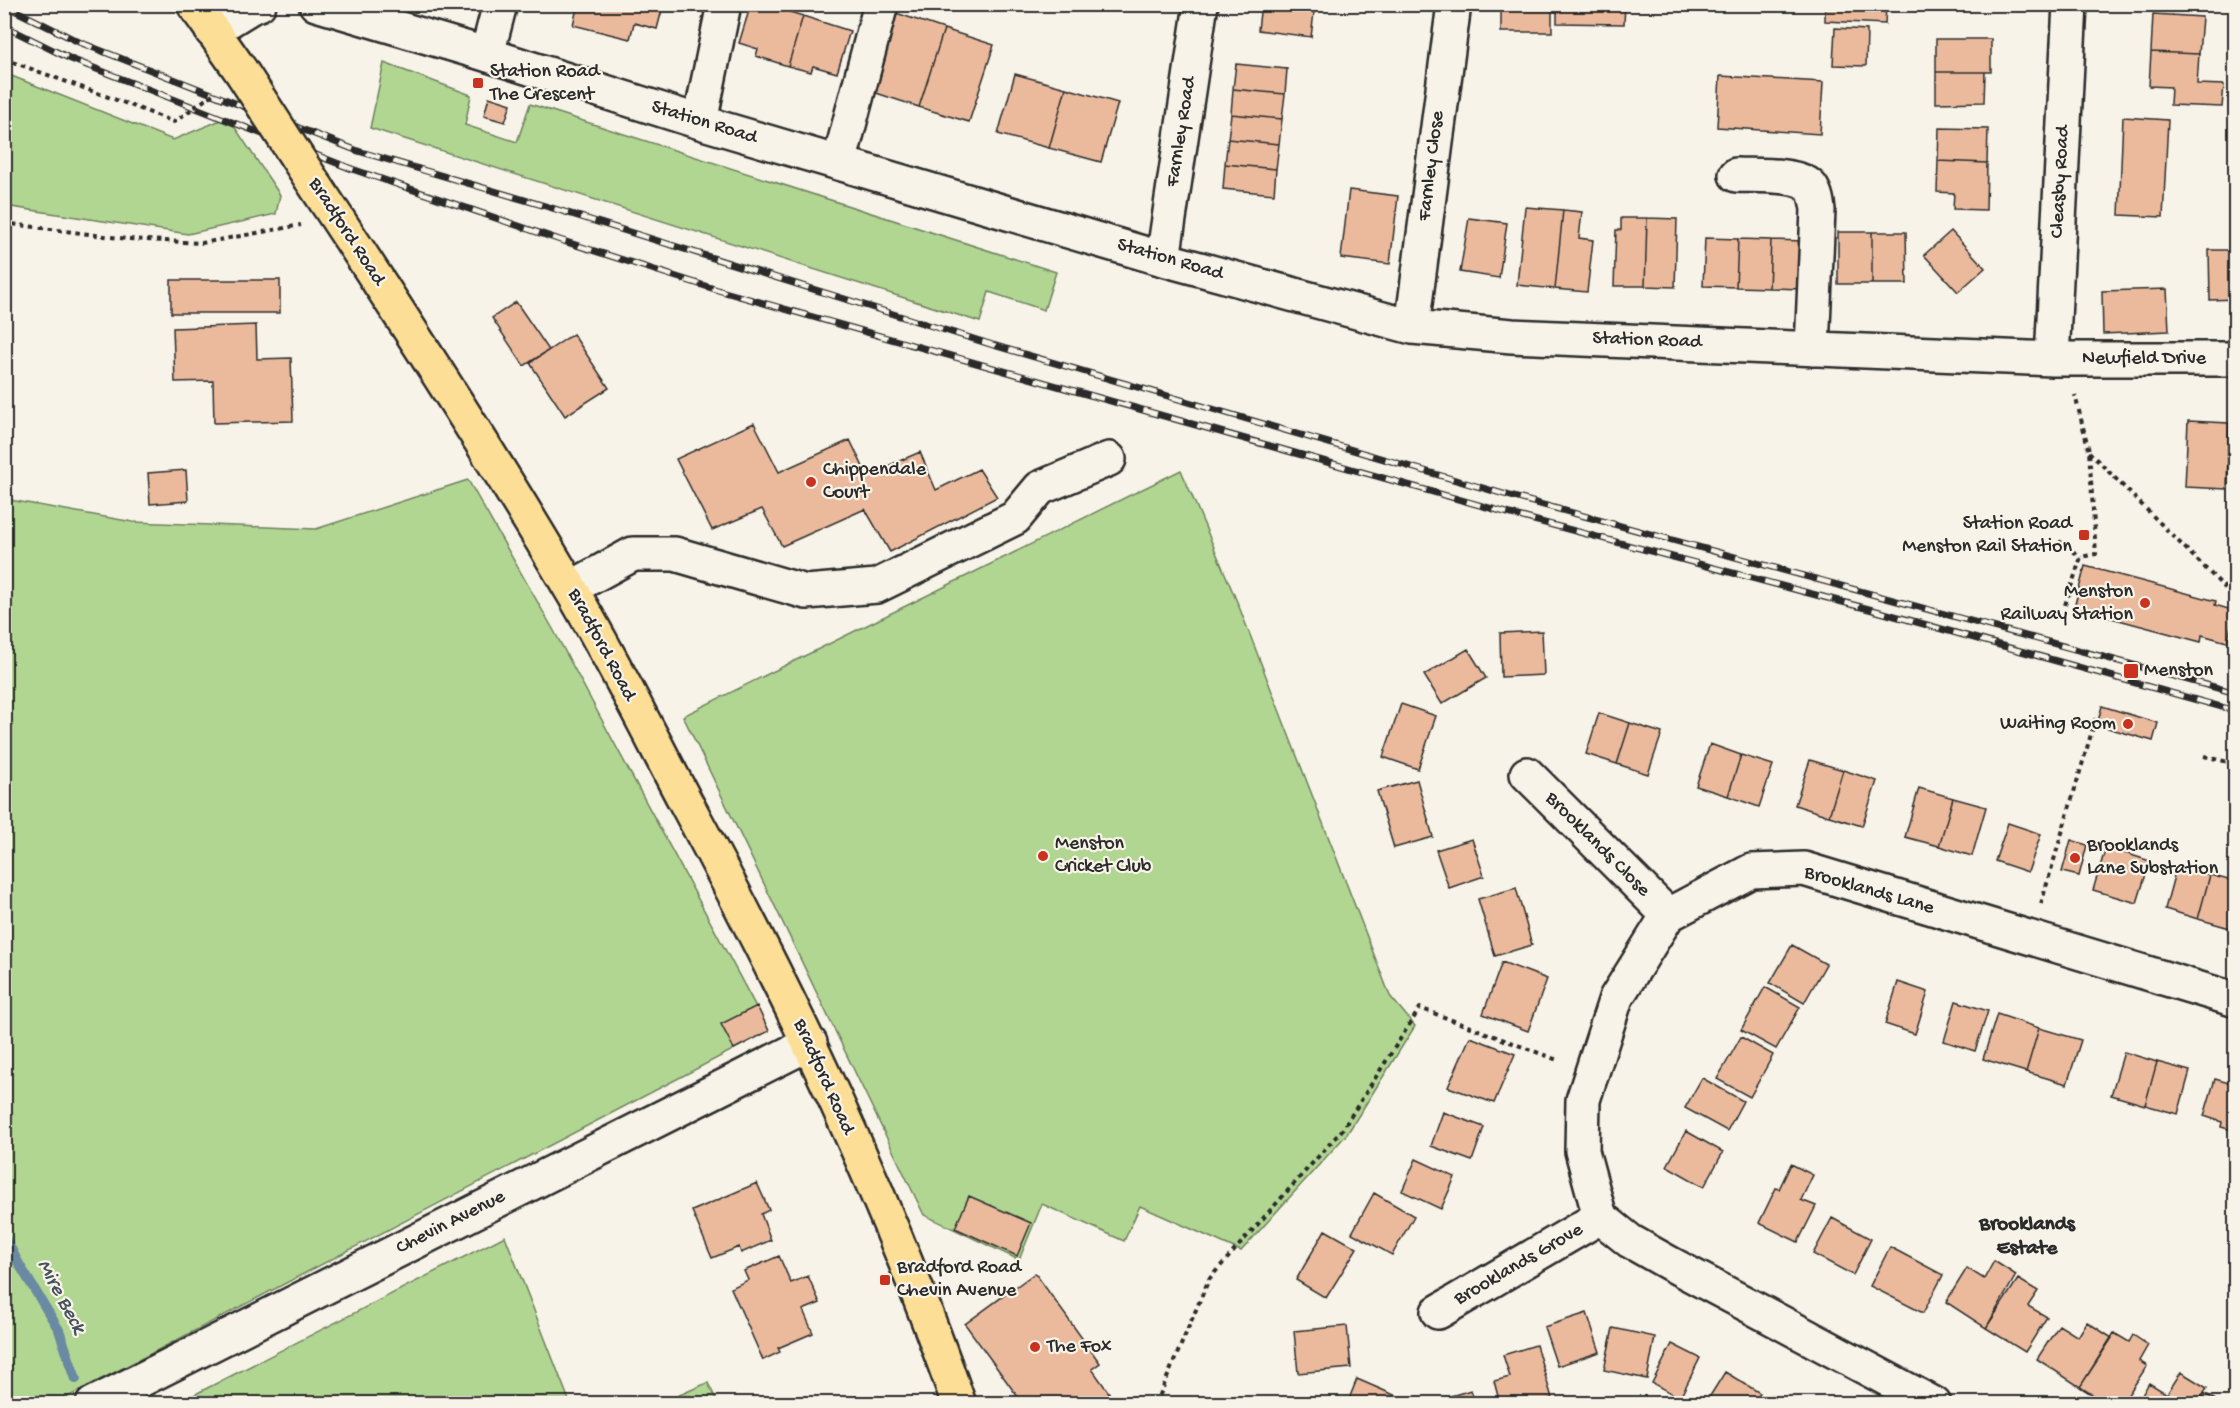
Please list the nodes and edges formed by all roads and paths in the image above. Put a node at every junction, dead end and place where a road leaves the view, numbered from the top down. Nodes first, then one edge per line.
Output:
1 (194, 4) edge
2 (259, 4) edge
3 (316, 4) edge
4 (500, 4) edge
5 (724, 4) edge
6 (881, 4) edge
7 (1201, 4) edge
8 (1454, 4) edge
9 (2070, 4) edge
10 (254, 5) edge
11 (212, 31) junction
12 (487, 54) junction
13 (4, 59) edge
14 (230, 81) junction
15 (700, 122) junction
16 (839, 163) junction
17 (1736, 175) dead end
18 (338, 219) junction
19 (4, 223) edge
20 (1163, 259) junction
21 (1412, 327) junction
22 (1812, 349) junction
23 (2052, 359) junction
24 (2235, 359) edge
25 (2089, 451) junction
26 (1109, 459) dead end
27 (2059, 541) dead end
28 (2081, 557) junction
29 (571, 588) junction
30 (2235, 602) edge
31 (2065, 605) dead end
32 (2097, 714) dead end
33 (2204, 756) dead end
34 (2235, 764) edge
35 (1527, 774) dead end
36 (1668, 915) junction
37 (2031, 939) junction
38 (2235, 1000) edge
39 (810, 1043) junction
40 (1591, 1073) junction
41 (1600, 1217) junction
42 (1438, 1312) dead end
43 (932, 1327) junction
44 (93, 1404) edge
45 (958, 1404) edge
46 (983, 1404) edge
47 (1156, 1404) edge
48 (1934, 1404) edge

1 - 11 main road, Bradford Road
2 - 10 street
3 - 12 street, Station Road
4 - 12 street
5 - 15 street
6 - 16 street
7 - 20 street, Farnley Road
8 - 21 street, Farnley Close
9 - 23 street, Cleasby Road
10 - 11 street
11 - 14 main road, Bradford Road
12 - 15 street, Station Road
13 - 14 path, bridge
14 - 18 main road, Bradford Road, bridge
15 - 16 street, Station Road
16 - 20 street, Station Road
17 - 22 street
18 - 19 path
18 - 29 main road, Bradford Road
20 - 21 street, Station Road
21 - 22 street, Station Road
22 - 23 street, Station Road
23 - 24 street, Newfield Drive
23 - 25 path
25 - 28 path
25 - 30 path
26 - 29 street
27 - 28 path
28 - 31 path
29 - 39 main road, Bradford Road
32 - 37 path
33 - 34 path
35 - 36 street, Brooklands Close
36 - 37 street, Brooklands Lane
36 - 40 street, Brooklands Lane
37 - 38 street, Brooklands Lane
39 - 43 main road, Bradford Road
39 - 44 street, Chevin Avenue
40 - 41 street, Brooklands Lane
40 - 47 path
41 - 42 street, Brooklands Grove
41 - 48 street
43 - 45 main road, Bradford Road
43 - 46 main road, Bradford Road

